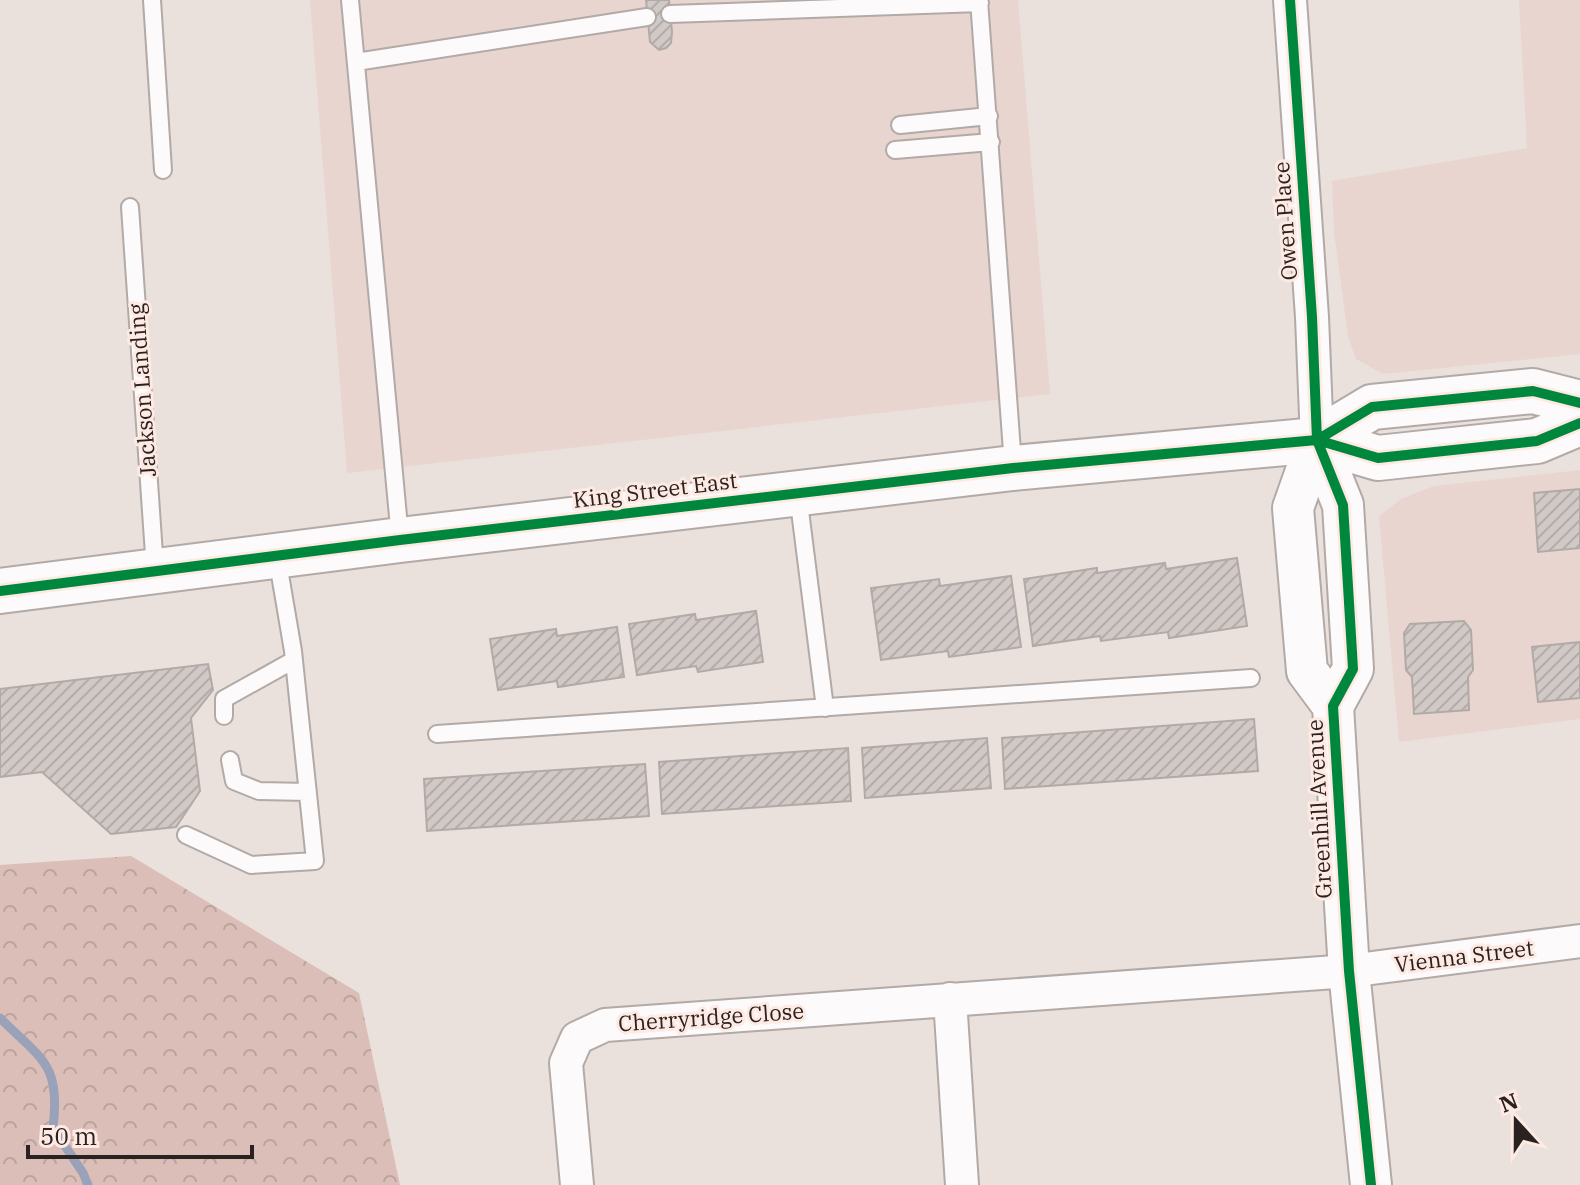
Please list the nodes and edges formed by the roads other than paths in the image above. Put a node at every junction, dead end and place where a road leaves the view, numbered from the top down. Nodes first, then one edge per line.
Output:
1 (152, 0) edge
2 (350, 0) edge
3 (1290, 0) edge
4 (979, 2) edge
5 (670, 14) dead end
6 (647, 17) dead end
7 (356, 62) junction
8 (989, 116) junction
9 (900, 125) dead end
10 (991, 142) junction
11 (895, 150) dead end
12 (163, 170) dead end
13 (130, 207) dead end
14 (1580, 403) edge
15 (1580, 423) edge
16 (1317, 440) junction
17 (1013, 468) junction
18 (798, 494) junction
19 (400, 540) junction
20 (277, 556) junction
21 (155, 572) junction
22 (0, 591) edge
23 (294, 660) junction
24 (1251, 678) dead end
25 (825, 708) junction
26 (224, 716) dead end
27 (437, 734) dead end
28 (230, 760) dead end
29 (308, 792) junction
30 (186, 835) dead end
31 (1580, 941) edge
32 (1349, 971) junction
33 (950, 999) junction
34 (577, 1185) edge
35 (962, 1185) edge
36 (1371, 1185) edge

1 - 12 lane
2 - 7 lane
3 - 16 street, Owen Place
4 - 5 lane
4 - 8 lane
6 - 7 lane
7 - 19 lane
8 - 9 lane
8 - 10 lane
10 - 11 lane
10 - 17 lane
13 - 21 lane, Jackson Landing
14 - 16 main road, King Street East
15 - 16 main road, King Street East
16 - 17 main road, King Street East
16 - 32 street, Greenhill Avenue
17 - 18 main road, King Street East
18 - 19 main road, King Street East
18 - 25 lane
19 - 20 main road, King Street East
20 - 21 main road, King Street East
20 - 23 lane
21 - 22 main road, King Street East
23 - 26 lane
23 - 29 lane
24 - 25 lane
25 - 27 lane
28 - 29 lane
29 - 30 lane
31 - 32 street, Vienna Street
32 - 33 street, Cherryridge Close
32 - 36 street, Greenhill Avenue
33 - 34 street, Cherryridge Close
33 - 35 street

